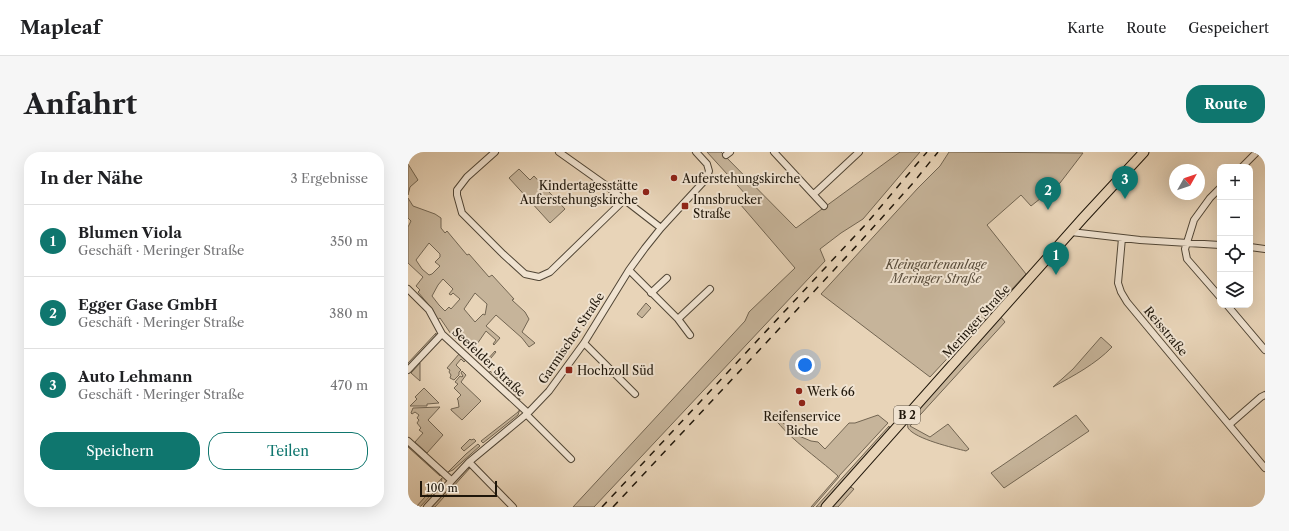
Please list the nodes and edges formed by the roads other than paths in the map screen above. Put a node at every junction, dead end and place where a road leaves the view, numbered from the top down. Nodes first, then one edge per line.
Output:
1 (495, 152) edge
2 (559, 152) edge
3 (696, 152) edge
4 (774, 152) edge
5 (859, 152) edge
6 (1144, 152) edge
7 (1257, 152) edge
8 (1245, 164) edge
9 (1217, 191) edge
10 (814, 194) junction
11 (624, 200) junction
12 (824, 206) dead end
13 (661, 228) junction
14 (1071, 232) junction
15 (1122, 238) junction
16 (1265, 241) edge
17 (1186, 243) junction
18 (1217, 245) edge
19 (1253, 247) edge
20 (1264, 249) edge
21 (629, 270) junction
22 (667, 278) dead end
23 (408, 289) edge
24 (710, 289) dead end
25 (651, 293) junction
26 (1217, 294) edge
27 (1230, 308) edge
28 (678, 319) junction
29 (442, 334) junction
30 (690, 335) dead end
31 (584, 343) junction
32 (1265, 350) edge
33 (408, 370) edge
34 (635, 394) dead end
35 (1265, 395) edge
36 (527, 413) junction
37 (1230, 424) junction
38 (408, 441) edge
39 (572, 459) dead end
40 (469, 462) junction
41 (1265, 468) edge
42 (451, 480) junction
43 (428, 507) edge
44 (513, 507) edge
45 (826, 507) edge

1 - 11 street
2 - 11 street
3 - 13 street, Garmischer Straße
4 - 10 street
5 - 10 street
6 - 14 main road, Meringer Straße / B 2
7 - 8 street
9 - 17 street
10 - 12 street
11 - 13 street
13 - 21 street, Garmischer Straße
14 - 15 street
14 - 45 main road, Meringer Straße / B 2
15 - 17 street
15 - 37 street, Reisstraße
16 - 20 street
17 - 18 street
17 - 26 street
19 - 20 street
21 - 25 street
21 - 31 street, Garmischer Straße
22 - 25 street
23 - 29 street, Seefelder Straße
24 - 28 street
25 - 28 street
27 - 32 street
28 - 30 street
29 - 33 street
29 - 36 street, Seefelder Straße
31 - 34 street
31 - 36 street, Garmischer Straße
35 - 37 street
36 - 39 street, Seefelder Straße
36 - 40 street, Garmischer Straße
37 - 41 street, Reisstraße
38 - 42 street
40 - 42 street, Garmischer Straße
40 - 44 street
42 - 43 street, Garmischer Straße

